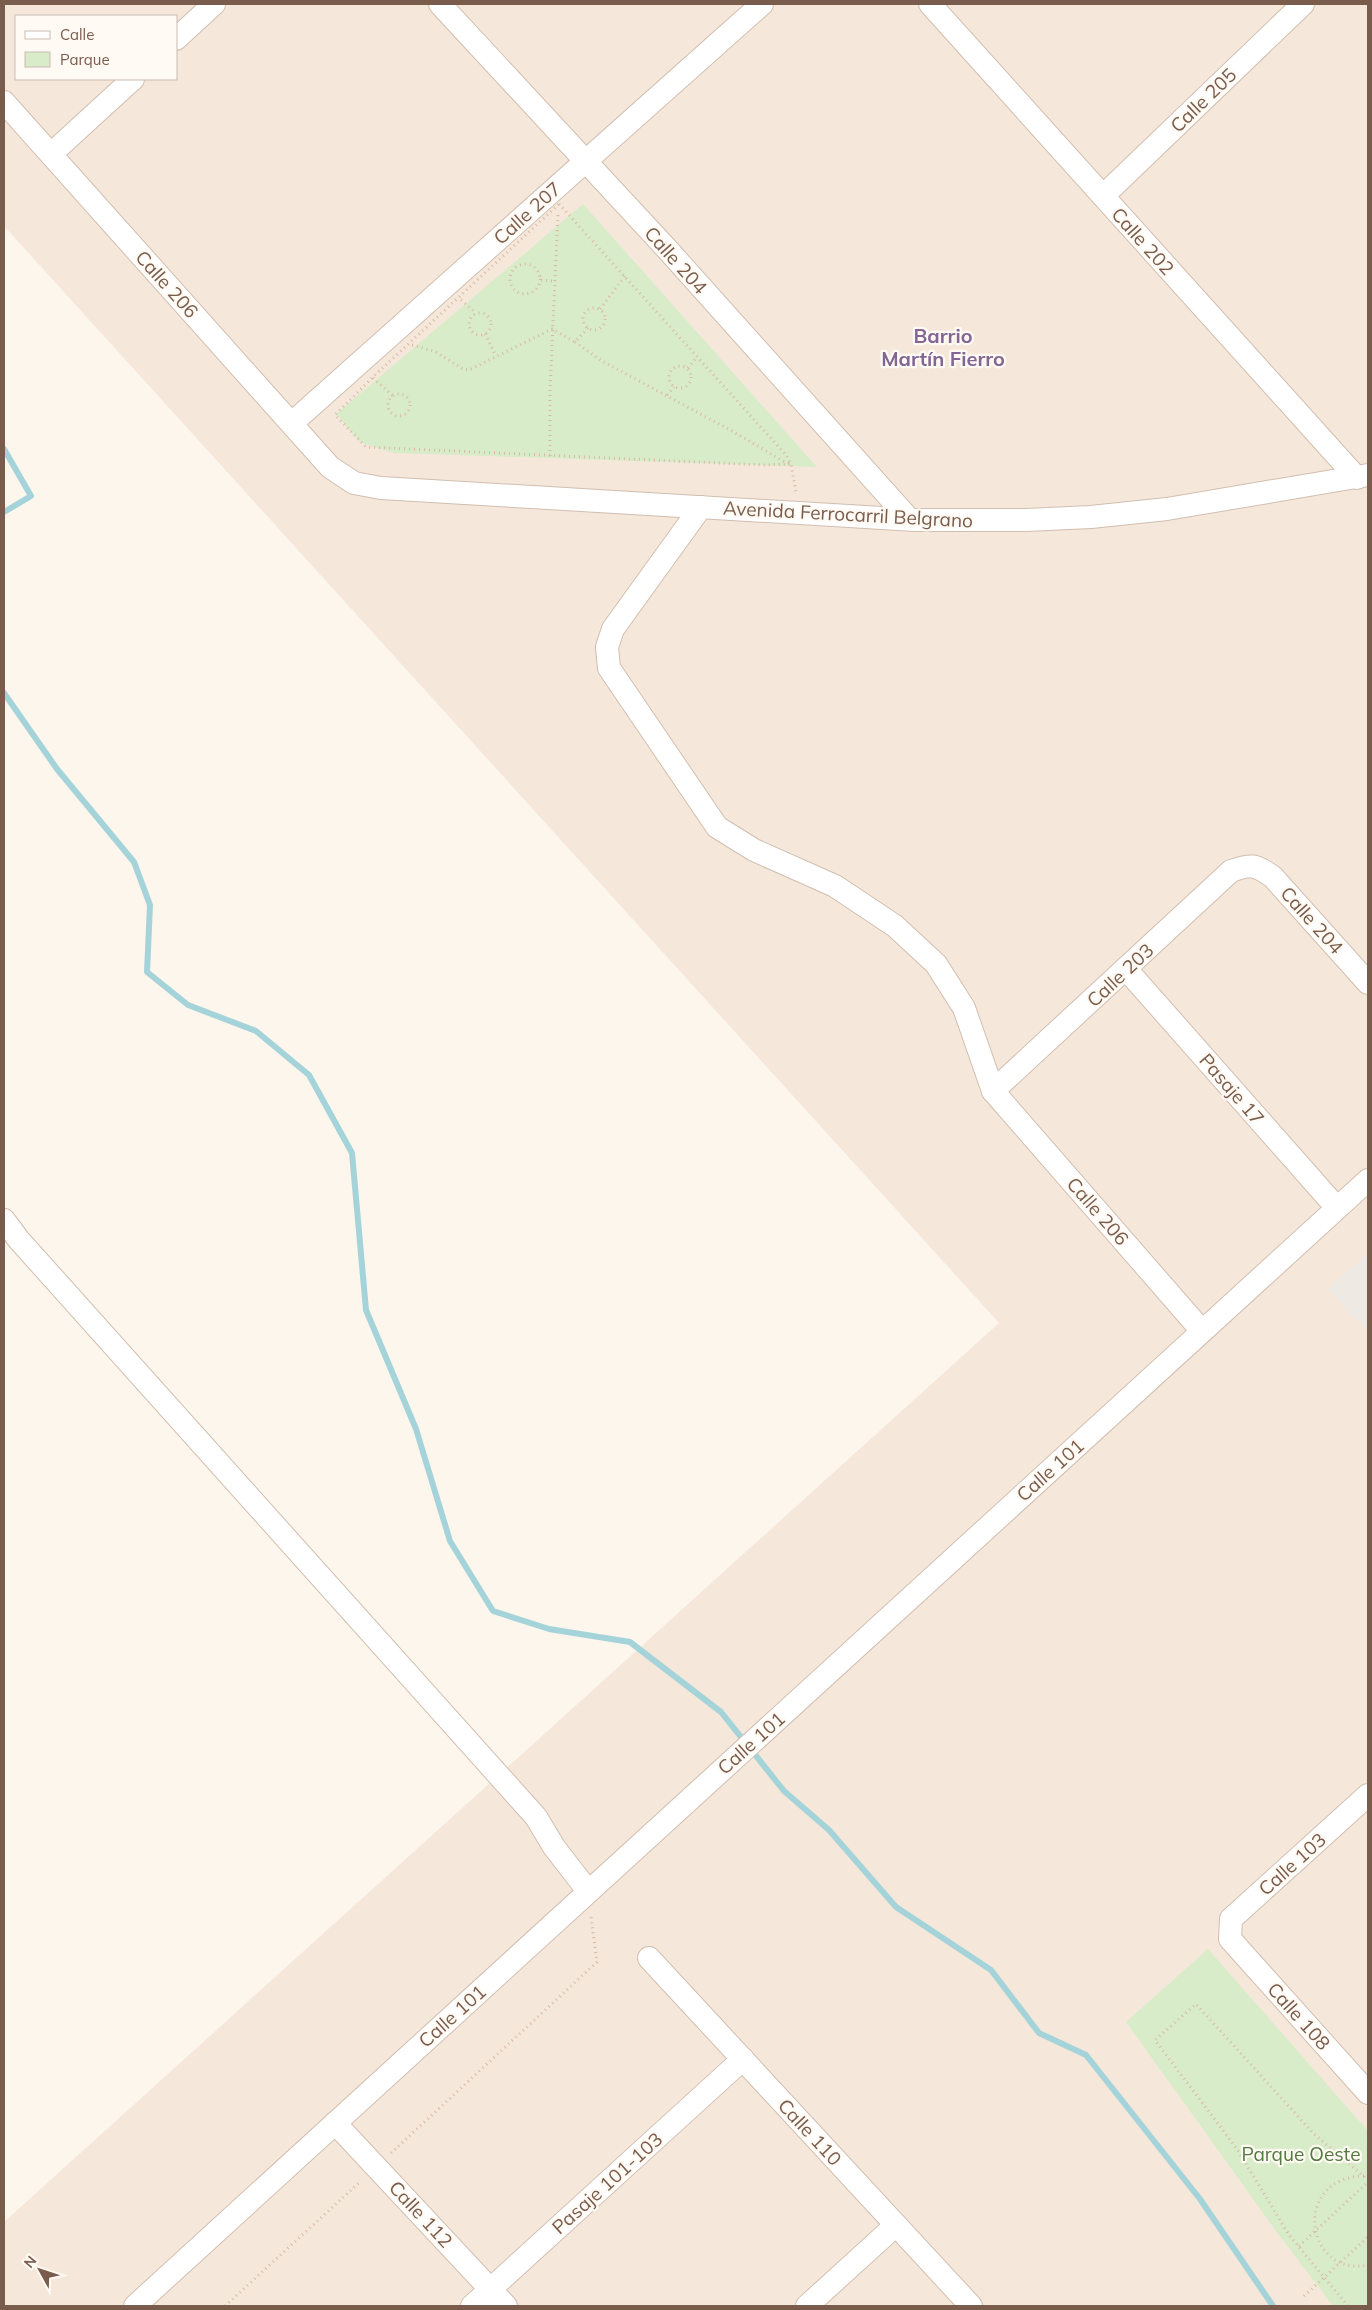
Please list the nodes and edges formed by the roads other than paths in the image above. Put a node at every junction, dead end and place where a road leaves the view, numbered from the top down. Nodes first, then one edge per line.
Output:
1 (214, 4) edge
2 (440, 4) edge
3 (762, 4) edge
4 (930, 4) edge
5 (1303, 4) edge
6 (178, 37) edge
7 (132, 80) edge
8 (4, 102) edge
9 (51, 154) junction
10 (586, 161) junction
11 (1103, 196) junction
12 (292, 423) junction
13 (330, 466) joint
14 (1363, 476) edge
15 (701, 507) junction
16 (909, 519) junction
17 (1249, 864) joint
18 (1126, 969) junction
19 (1368, 983) edge
20 (993, 1091) junction
21 (1368, 1180) edge
22 (1337, 1208) junction
23 (4, 1220) edge
24 (1202, 1331) junction
25 (1368, 1795) edge
26 (588, 1891) junction
27 (1230, 1940) joint
28 (650, 1958) dead end
29 (743, 2060) junction
30 (1368, 2093) edge
31 (335, 2123) junction
32 (896, 2225) junction
33 (491, 2289) junction
34 (135, 2306) edge
35 (472, 2306) edge
36 (506, 2306) edge
37 (807, 2306) edge
38 (971, 2306) edge

1 - 6 street
2 - 10 street, Calle 204
3 - 10 street, Calle 207
4 - 11 street, Calle 202
5 - 11 street, Calle 205
7 - 9 street
8 - 9 street, Calle 206
9 - 12 street, Calle 206
10 - 12 street, Calle 207
10 - 16 street, Calle 204
11 - 14 street, Calle 202
12 - 13 street, Calle 206
13 - 15 street, Avenida Ferrocarril Belgrano
14 - 16 street, Avenida Ferrocarril Belgrano
15 - 16 street, Avenida Ferrocarril Belgrano
15 - 20 street
17 - 18 street, Calle 203
17 - 19 street, Calle 204
18 - 20 street, Calle 203
18 - 22 street, Pasaje 17
20 - 24 street, Calle 206
21 - 22 street, Calle 101
22 - 24 street, Calle 101
23 - 26 street
24 - 26 street, Calle 101
25 - 27 street, Calle 103
26 - 31 street, Calle 101
27 - 30 street, Calle 108
28 - 29 street, Calle 110
29 - 32 street, Calle 110
29 - 33 street, Pasaje 101-103
31 - 33 street, Calle 112
31 - 34 street, Calle 101
32 - 37 street
32 - 38 street, Calle 110
33 - 35 street, Pasaje 101-103
33 - 36 street, Calle 112

